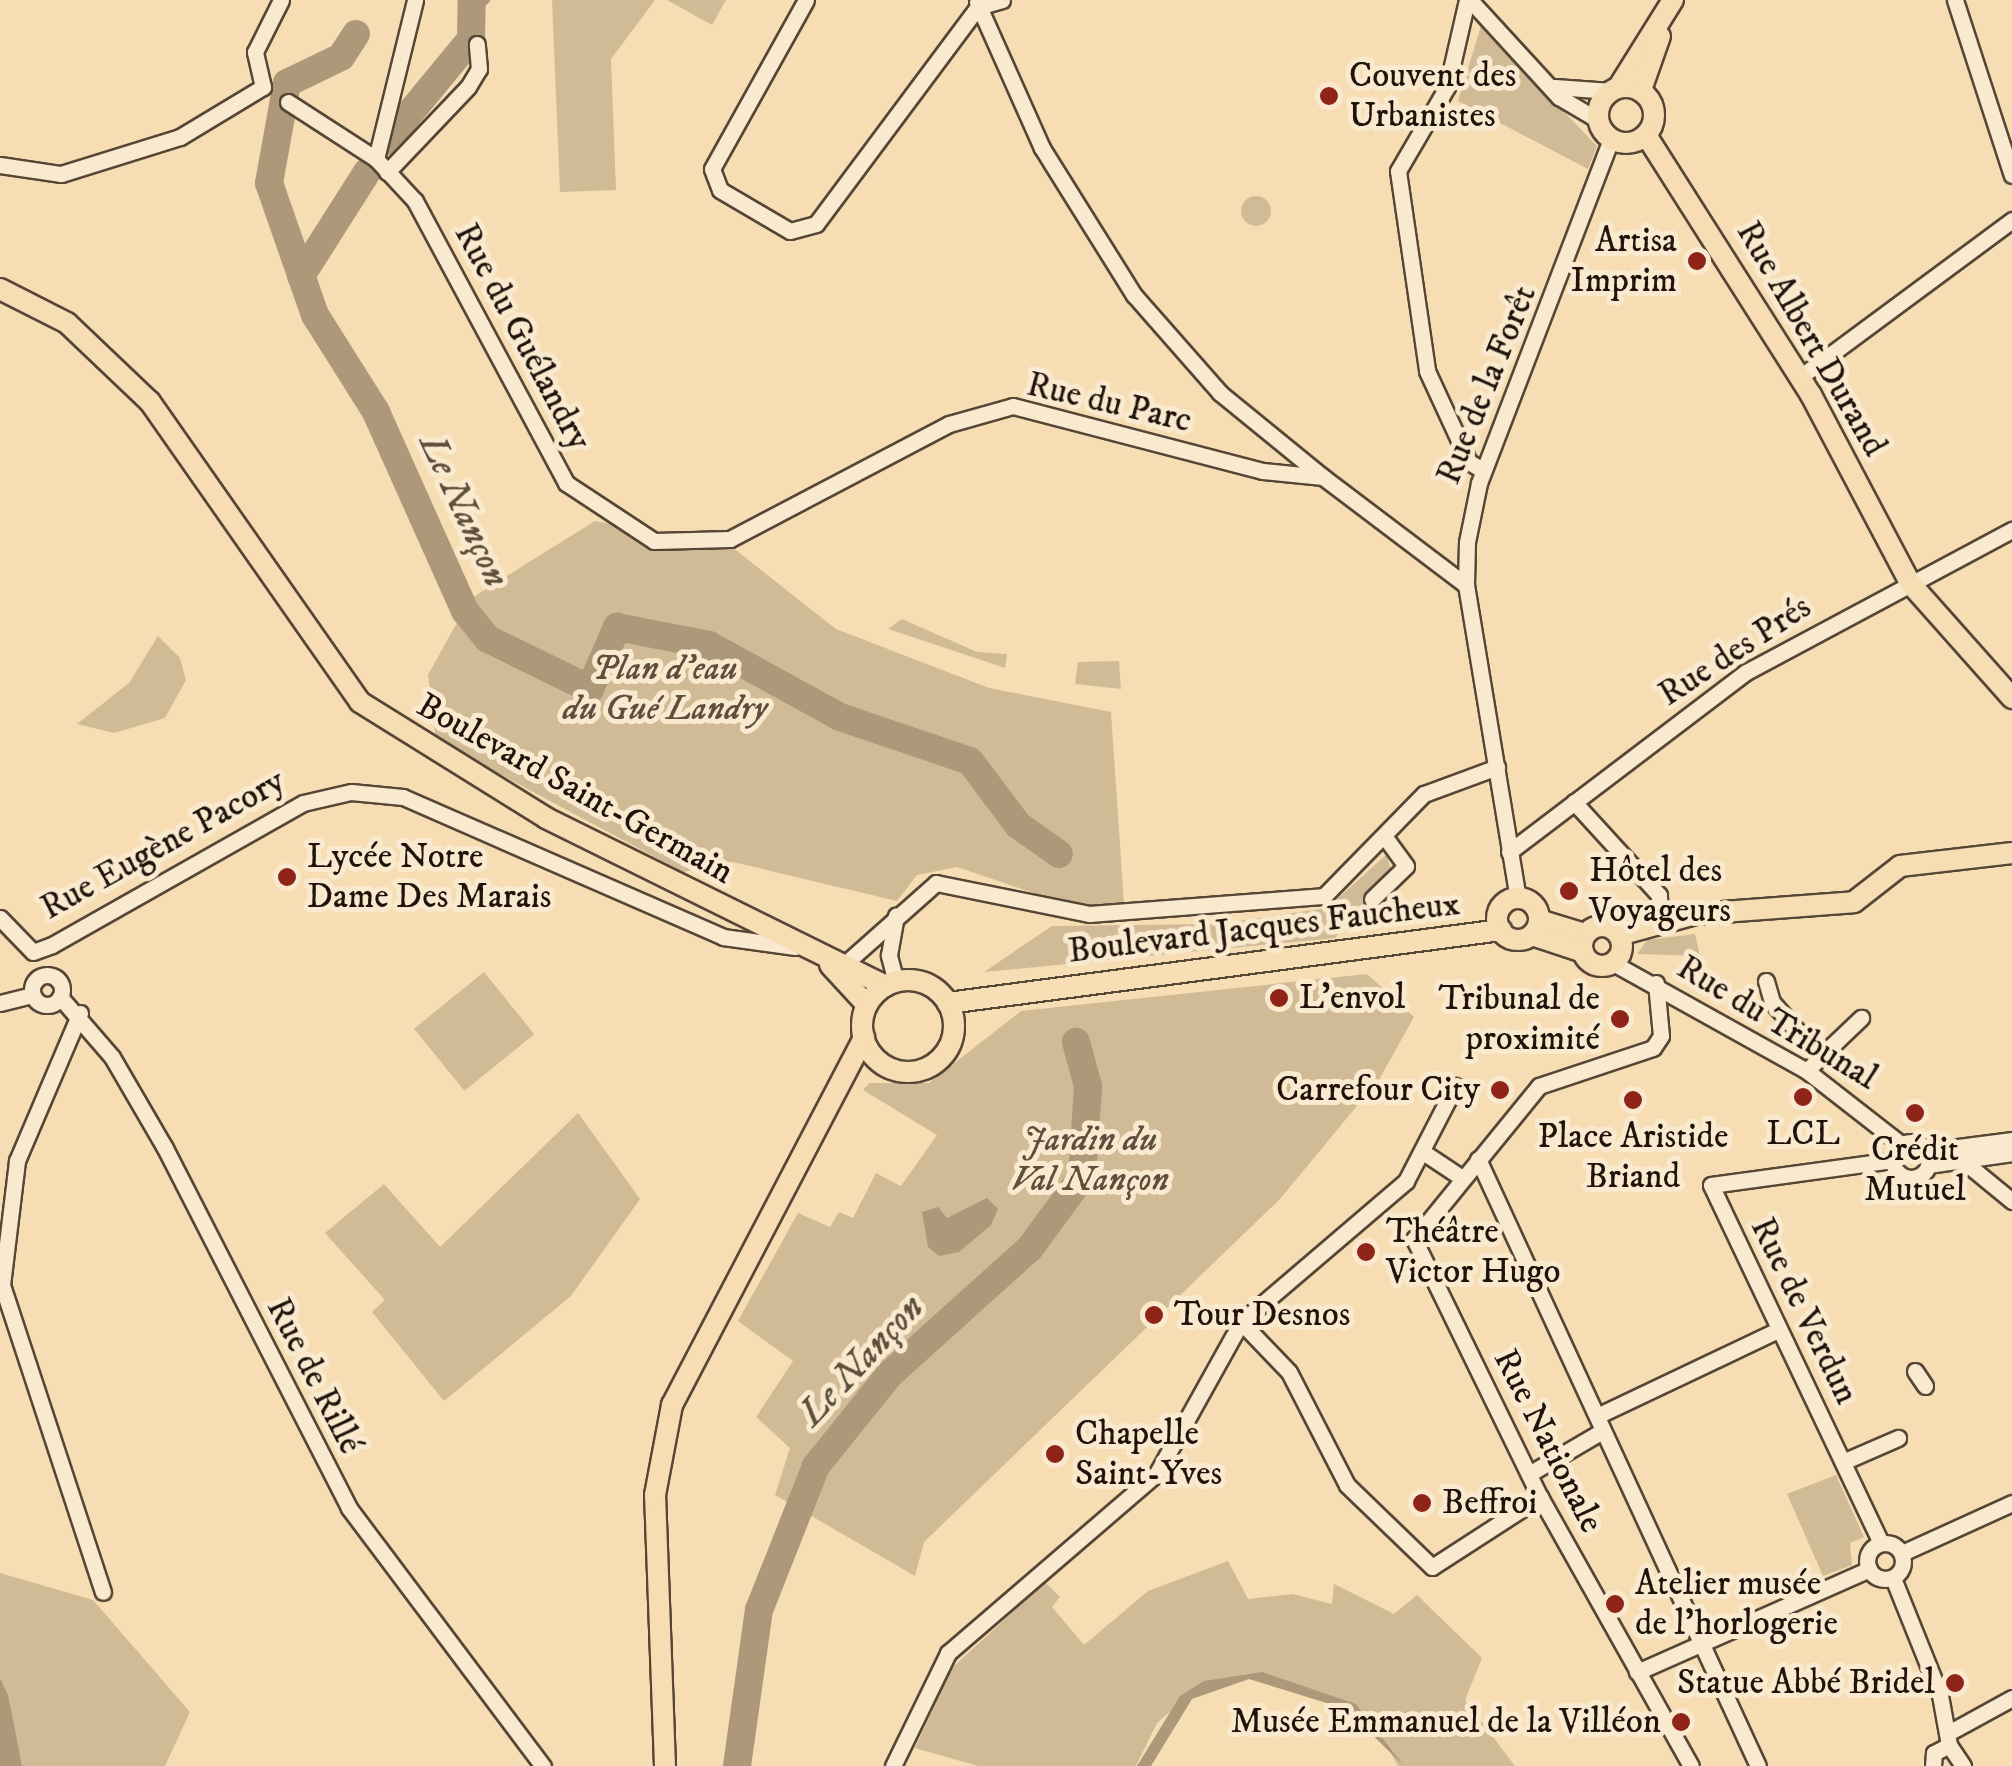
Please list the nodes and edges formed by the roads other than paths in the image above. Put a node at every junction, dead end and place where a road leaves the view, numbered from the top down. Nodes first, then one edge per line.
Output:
1 (280, 0) edge
2 (415, 0) edge
3 (806, 0) edge
4 (1002, 0) edge
5 (1469, 0) edge
6 (1673, 0) edge
7 (1955, 0) edge
8 (977, 3) edge
9 (477, 44) dead end
10 (1546, 83) junction
11 (1614, 89) junction
12 (1641, 90) junction
13 (288, 102) dead end
14 (1598, 120) junction
15 (1646, 135) junction
16 (1611, 138) junction
17 (0, 165) edge
18 (382, 165) junction
19 (2012, 175) edge
20 (2012, 220) edge
21 (0, 290) edge
22 (1800, 377) junction
23 (1484, 471) junction
24 (1323, 477) junction
25 (2012, 530) edge
26 (730, 539) joint
27 (1910, 583) junction
28 (1466, 586) junction
29 (2012, 698) edge
30 (1497, 767) junction
31 (1574, 802) junction
32 (1385, 837) junction
33 (1509, 852) junction
34 (2012, 852) edge
35 (1372, 899) dead end
36 (1518, 899) junction
37 (897, 912) junction
38 (0, 918) edge
39 (1660, 919) junction
40 (1535, 927) junction
41 (1500, 930) junction
42 (1619, 935) junction
43 (59, 942) junction
44 (788, 942) junction
45 (1584, 943) junction
46 (33, 952) junction
47 (847, 962) junction
48 (1613, 963) junction
49 (56, 977) junction
50 (37, 978) junction
51 (1766, 981) dead end
52 (1656, 983) junction
53 (891, 984) junction
54 (1036, 988) junction
55 (32, 995) junction
56 (60, 998) junction
57 (948, 1002) junction
58 (0, 1003) edge
59 (867, 1005) junction
60 (80, 1013) junction
61 (1861, 1018) dead end
62 (955, 1028) junction
63 (864, 1037) junction
64 (1820, 1056) junction
65 (878, 1061) junction
66 (1808, 1071) junction
67 (1454, 1086) dead end
68 (839, 1087) junction
69 (2012, 1140) edge
70 (1902, 1145) junction
71 (1424, 1152) junction
72 (2012, 1152) edge
73 (1928, 1158) junction
74 (1478, 1159) junction
75 (1894, 1160) junction
76 (1962, 1160) junction
77 (1462, 1178) junction
78 (2012, 1200) edge
79 (1, 1285) edge
80 (1241, 1322) junction
81 (1778, 1330) junction
82 (1914, 1371) dead end
83 (1925, 1386) dead end
84 (1599, 1415) junction
85 (1599, 1433) junction
86 (1898, 1438) dead end
87 (1845, 1462) junction
88 (1530, 1474) junction
89 (1540, 1497) junction
90 (2012, 1503) edge
91 (1881, 1544) junction
92 (1902, 1554) junction
93 (1869, 1570) junction
94 (1893, 1578) junction
95 (103, 1592) dead end
96 (1699, 1644) junction
97 (1636, 1672) junction
98 (2012, 1698) edge
99 (1950, 1739) junction
100 (894, 1765) edge
101 (543, 1766) edge
102 (665, 1766) edge
103 (1691, 1766) edge
104 (1758, 1766) edge
105 (1933, 1766) edge
106 (1963, 1766) edge

1 - 17 street
2 - 18 street
3 - 8 street
4 - 8 street
5 - 10 street
5 - 23 street
6 - 11 main road
6 - 12 main road
7 - 19 street
8 - 24 street
9 - 18 street
10 - 11 street
10 - 14 street
11 - 12 main road
11 - 14 main road
12 - 15 main road
13 - 18 street, Rue du Guélandry
14 - 16 main road
15 - 16 main road
15 - 22 main road, Rue Albert Durand
16 - 23 street, Rue de la Forêt
18 - 26 street, Rue du Guélandry
20 - 22 street
21 - 44 main road, Boulevard Saint-Germain
22 - 27 main road, Rue Albert Durand
23 - 28 street, Rue de la Forêt
24 - 26 street, Rue du Parc
24 - 28 street
25 - 27 street, Rue des Prés
27 - 29 main road, Rue Albert Durand
27 - 31 street, Rue des Prés
28 - 30 street, Rue de la Forêt
30 - 32 street
30 - 33 street, Rue de la Forêt
31 - 33 street, Rue des Prés
31 - 39 street
32 - 35 street
32 - 37 street
33 - 36 street, Rue de la Forêt
34 - 39 main road
36 - 40 main road
36 - 41 main road
37 - 47 street
37 - 53 street
38 - 46 street, Rue Eugène Pacory
39 - 42 main road
40 - 41 main road, Boulevard Jacques Faucheux
40 - 45 main road, Boulevard Jacques Faucheux
41 - 54 main road, Boulevard Jacques Faucheux
42 - 45 main road
42 - 48 main road
43 - 44 street, Rue Eugène Pacory
43 - 46 street, Rue Eugène Pacory
43 - 49 street
44 - 47 main road, Boulevard Saint-Germain
44 - 59 main road, Rue Eugène Pacory
45 - 48 main road
46 - 50 street
47 - 53 main road, Boulevard Saint-Germain
48 - 52 street, Rue du Tribunal
49 - 50 street
49 - 56 street
50 - 55 street
51 - 64 street
52 - 66 street, Rue du Tribunal
52 - 74 street
53 - 57 main road
53 - 59 main road
54 - 57 main road, Boulevard Jacques Faucheux
54 - 62 main road, Boulevard Jacques Faucheux
55 - 56 street
55 - 58 street
56 - 60 street, Rue de Rillé
57 - 62 main road
59 - 63 main road
60 - 79 street
60 - 101 street, Rue de Rillé
61 - 64 street
62 - 65 main road
63 - 65 main road
63 - 68 main road
64 - 66 street
65 - 68 main road
66 - 70 street, Rue du Tribunal
67 - 71 street
68 - 102 main road
69 - 73 street
70 - 73 street
70 - 75 street
71 - 77 street
71 - 80 street
72 - 76 street
73 - 75 street
73 - 76 street
74 - 77 street
74 - 84 street
75 - 81 street, Rue de Verdun
76 - 78 street
77 - 88 street, Rue Nationale
79 - 95 street
80 - 89 street
80 - 100 street
81 - 84 street
81 - 87 street, Rue de Verdun
82 - 83 street
84 - 85 street
85 - 88 street
85 - 96 street
86 - 87 street
87 - 91 street, Rue de Verdun
88 - 89 street, Rue Nationale
89 - 97 street, Rue Nationale
90 - 92 street
91 - 92 street
91 - 93 street
92 - 94 street
93 - 94 street
93 - 96 street
94 - 99 street
96 - 97 street
96 - 104 street
97 - 103 street, Rue Nationale
98 - 99 street
99 - 105 street
99 - 106 street

